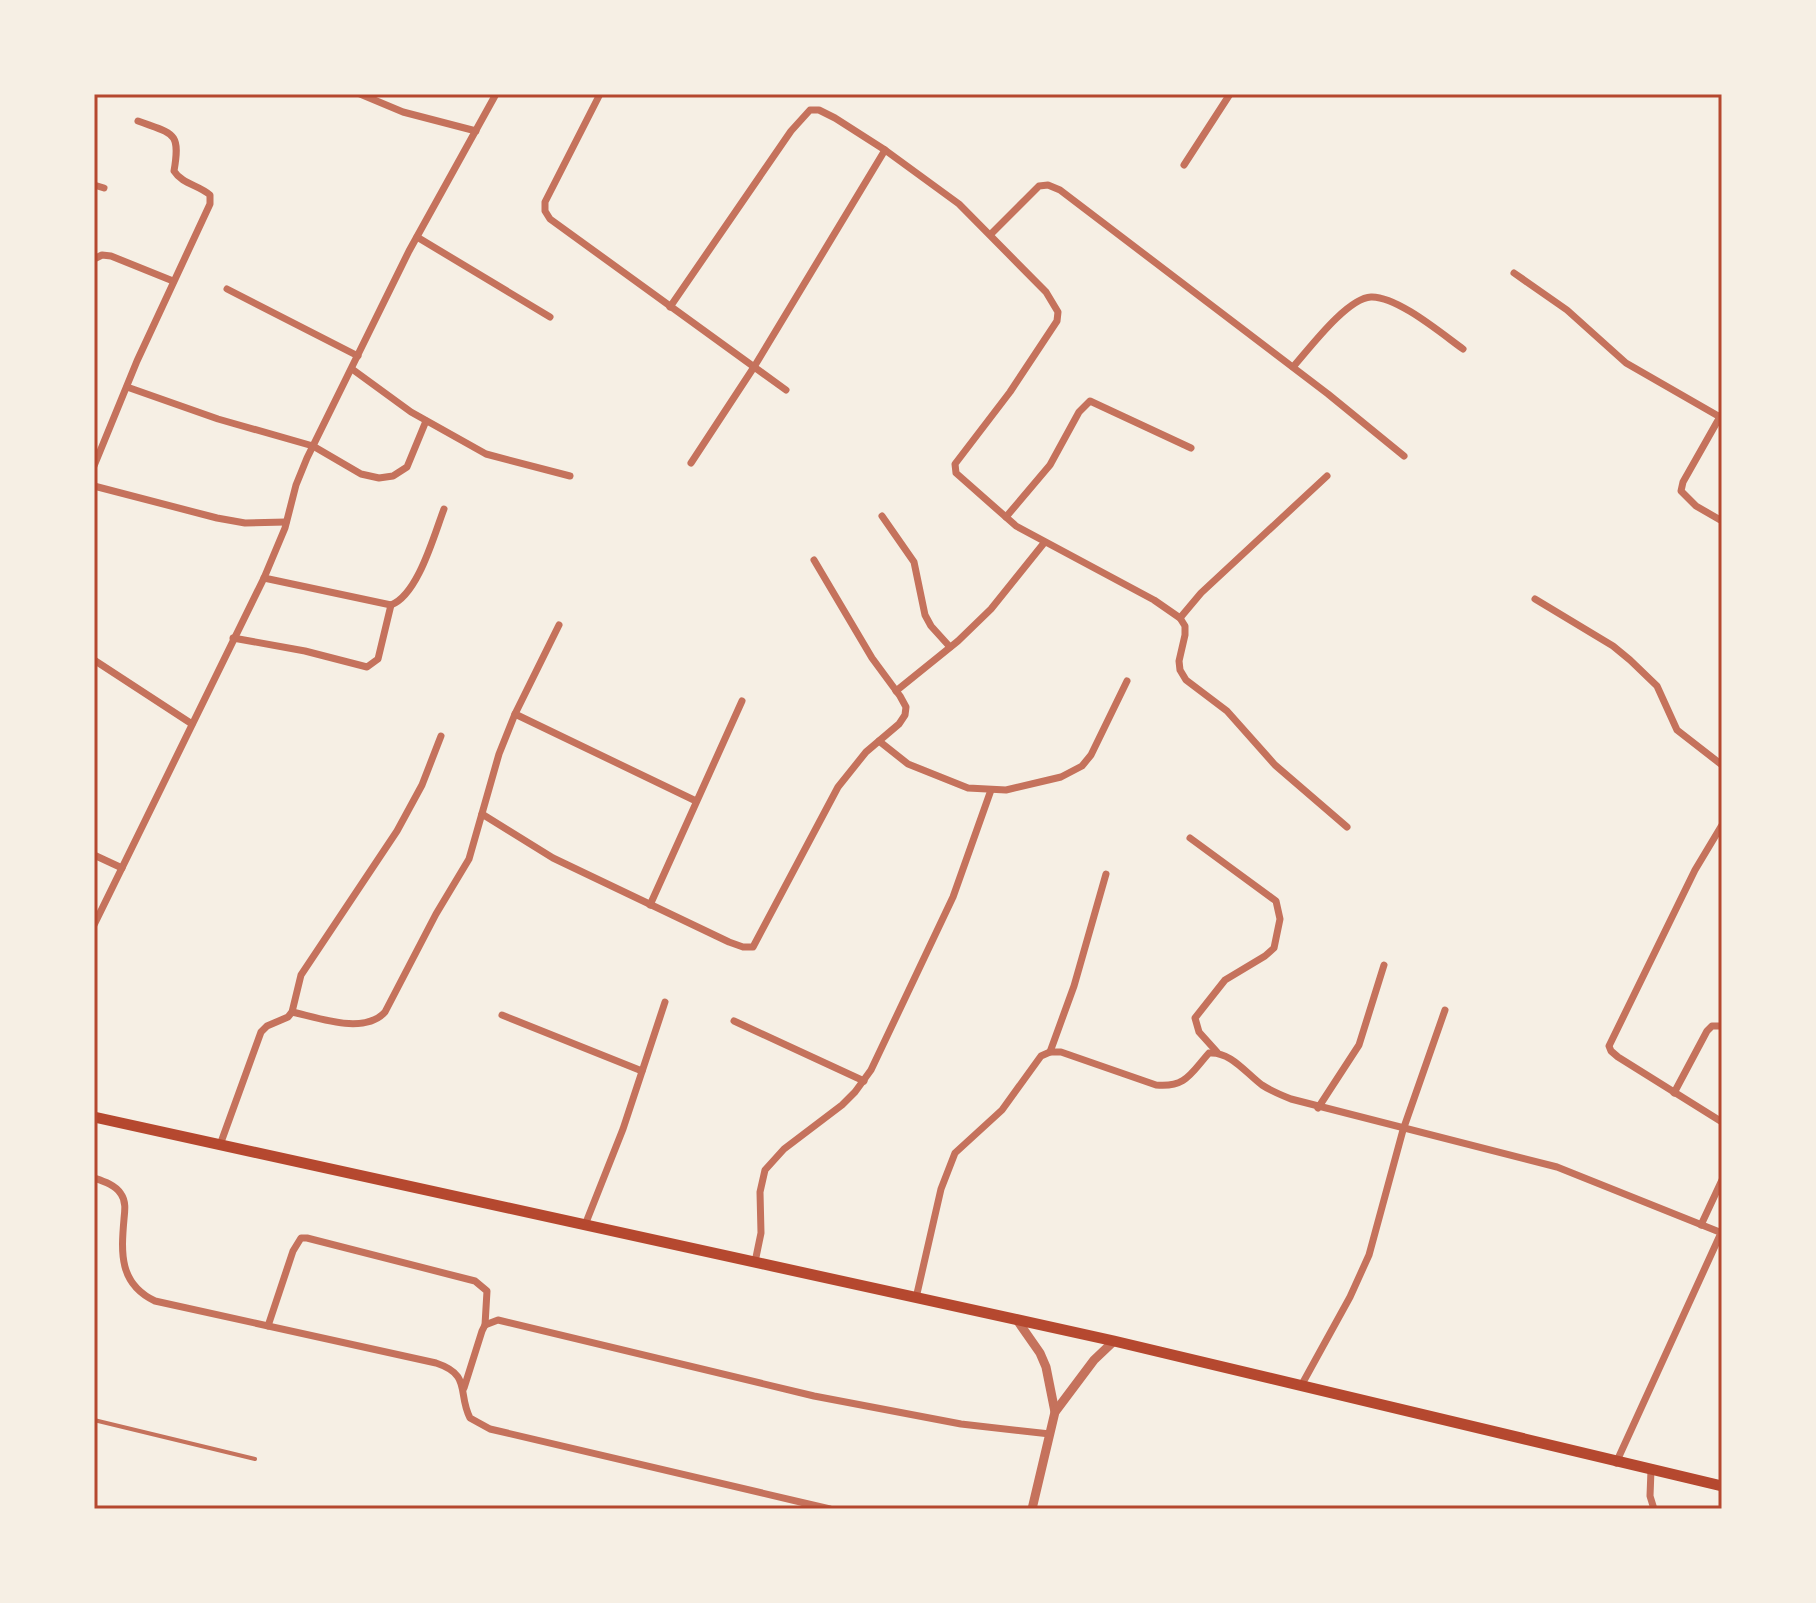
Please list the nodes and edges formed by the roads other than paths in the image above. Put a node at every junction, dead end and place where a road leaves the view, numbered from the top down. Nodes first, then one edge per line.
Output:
1 (360, 94) edge
2 (496, 94) edge
3 (600, 94) edge
4 (1230, 94) edge
5 (138, 121) dead end
6 (476, 131) junction
7 (885, 150) junction
8 (1184, 165) dead end
9 (94, 185) edge
10 (104, 188) dead end
11 (991, 234) junction
12 (417, 237) junction
13 (94, 259) edge
14 (1514, 273) dead end
15 (173, 281) junction
16 (227, 289) dead end
17 (670, 307) junction
18 (550, 317) dead end
19 (1463, 349) dead end
20 (358, 356) junction
21 (754, 367) junction
22 (1293, 367) junction
23 (352, 369) junction
24 (127, 387) junction
25 (786, 390) dead end
26 (1721, 415) edge
27 (426, 421) junction
28 (313, 446) junction
29 (1191, 448) dead end
30 (1404, 456) dead end
31 (691, 463) dead end
32 (94, 466) edge
33 (570, 476) dead end
34 (1327, 476) dead end
35 (94, 486) edge
36 (444, 509) dead end
37 (882, 516) dead end
38 (1006, 517) junction
39 (1722, 521) edge
40 (286, 522) junction
41 (1044, 543) junction
42 (814, 560) dead end
43 (264, 578) junction
44 (1535, 599) dead end
45 (391, 605) junction
46 (1180, 618) junction
47 (559, 625) dead end
48 (233, 638) junction
49 (950, 647) junction
50 (94, 660) edge
51 (1127, 681) dead end
52 (896, 691) junction
53 (742, 701) dead end
54 (515, 714) junction
55 (192, 724) junction
56 (441, 736) dead end
57 (879, 741) junction
58 (1722, 765) edge
59 (991, 790) junction
60 (696, 801) junction
61 (482, 814) junction
62 (1722, 825) edge
63 (1347, 827) dead end
64 (1190, 838) dead end
65 (94, 855) edge
66 (122, 868) junction
67 (1106, 874) dead end
68 (650, 905) junction
69 (94, 925) edge
70 (1384, 965) dead end
71 (665, 1002) dead end
72 (1445, 1010) dead end
73 (292, 1012) junction
74 (502, 1015) dead end
75 (734, 1021) dead end
76 (1722, 1026) edge
77 (1050, 1052) junction
78 (1217, 1052) junction
79 (642, 1071) junction
80 (864, 1081) junction
81 (1674, 1093) junction
82 (1318, 1108) junction
83 (94, 1117) edge
84 (1722, 1122) edge
85 (1403, 1130) junction
86 (220, 1145) junction
87 (94, 1178) edge
88 (1722, 1180) edge
89 (585, 1225) junction
90 (1701, 1225) junction
91 (1722, 1233) edge
92 (755, 1262) junction
93 (916, 1298) junction
94 (1017, 1320) junction
95 (485, 1325) junction
96 (268, 1326) junction
97 (1114, 1341) junction
98 (1301, 1386) junction
99 (464, 1390) junction
100 (1055, 1412) junction
101 (94, 1420) edge
102 (1050, 1434) junction
103 (255, 1459) dead end
104 (1616, 1463) junction
105 (1651, 1470) junction
106 (1722, 1486) edge
107 (830, 1509) edge
108 (1032, 1509) edge
109 (1654, 1509) edge

1 - 6 street
2 - 6 street
3 - 17 street
4 - 8 street
5 - 15 street
6 - 12 street
7 - 11 street
7 - 17 street
7 - 21 street
9 - 10 street
11 - 22 street
11 - 38 street
12 - 18 street
12 - 20 street
13 - 15 street
14 - 26 street
15 - 24 street
16 - 20 street
17 - 21 street
19 - 22 street
20 - 23 street
21 - 25 street
21 - 31 street
22 - 30 street
23 - 27 street
23 - 28 street
24 - 28 street
24 - 32 street
26 - 39 street
27 - 28 street
27 - 33 street
28 - 40 street
29 - 38 street
34 - 46 street
35 - 40 street
36 - 45 street
37 - 49 street
38 - 41 street
40 - 43 street
41 - 46 street
41 - 49 street
42 - 52 street
43 - 45 street
43 - 48 street
44 - 58 street
45 - 48 street
46 - 63 street
47 - 54 street
48 - 55 street
49 - 52 street
50 - 55 street
51 - 59 street
52 - 57 street
53 - 60 street
54 - 60 street
54 - 61 street
55 - 66 street
56 - 73 street
57 - 59 street
57 - 68 street
59 - 80 street
60 - 68 street
61 - 68 street
61 - 73 street
62 - 81 street
64 - 78 street
65 - 66 street
66 - 69 street
67 - 77 street
70 - 82 street
71 - 79 street
72 - 85 street
73 - 86 street
74 - 79 street
75 - 80 street
76 - 81 street
77 - 78 street
77 - 93 street
78 - 82 street
79 - 89 street
80 - 92 street
81 - 84 street
82 - 85 street
83 - 86 main road
85 - 90 street
85 - 98 street
86 - 89 main road
87 - 96 street
88 - 90 street
89 - 92 main road
90 - 91 street
91 - 104 street
92 - 93 main road
93 - 94 main road
94 - 97 main road
94 - 100 street
95 - 96 street
95 - 99 street
95 - 102 street
96 - 99 street
97 - 98 main road
97 - 100 street
98 - 104 main road
99 - 107 street
100 - 102 street
101 - 103 lane
102 - 108 street
104 - 105 main road
105 - 106 main road
105 - 109 street

